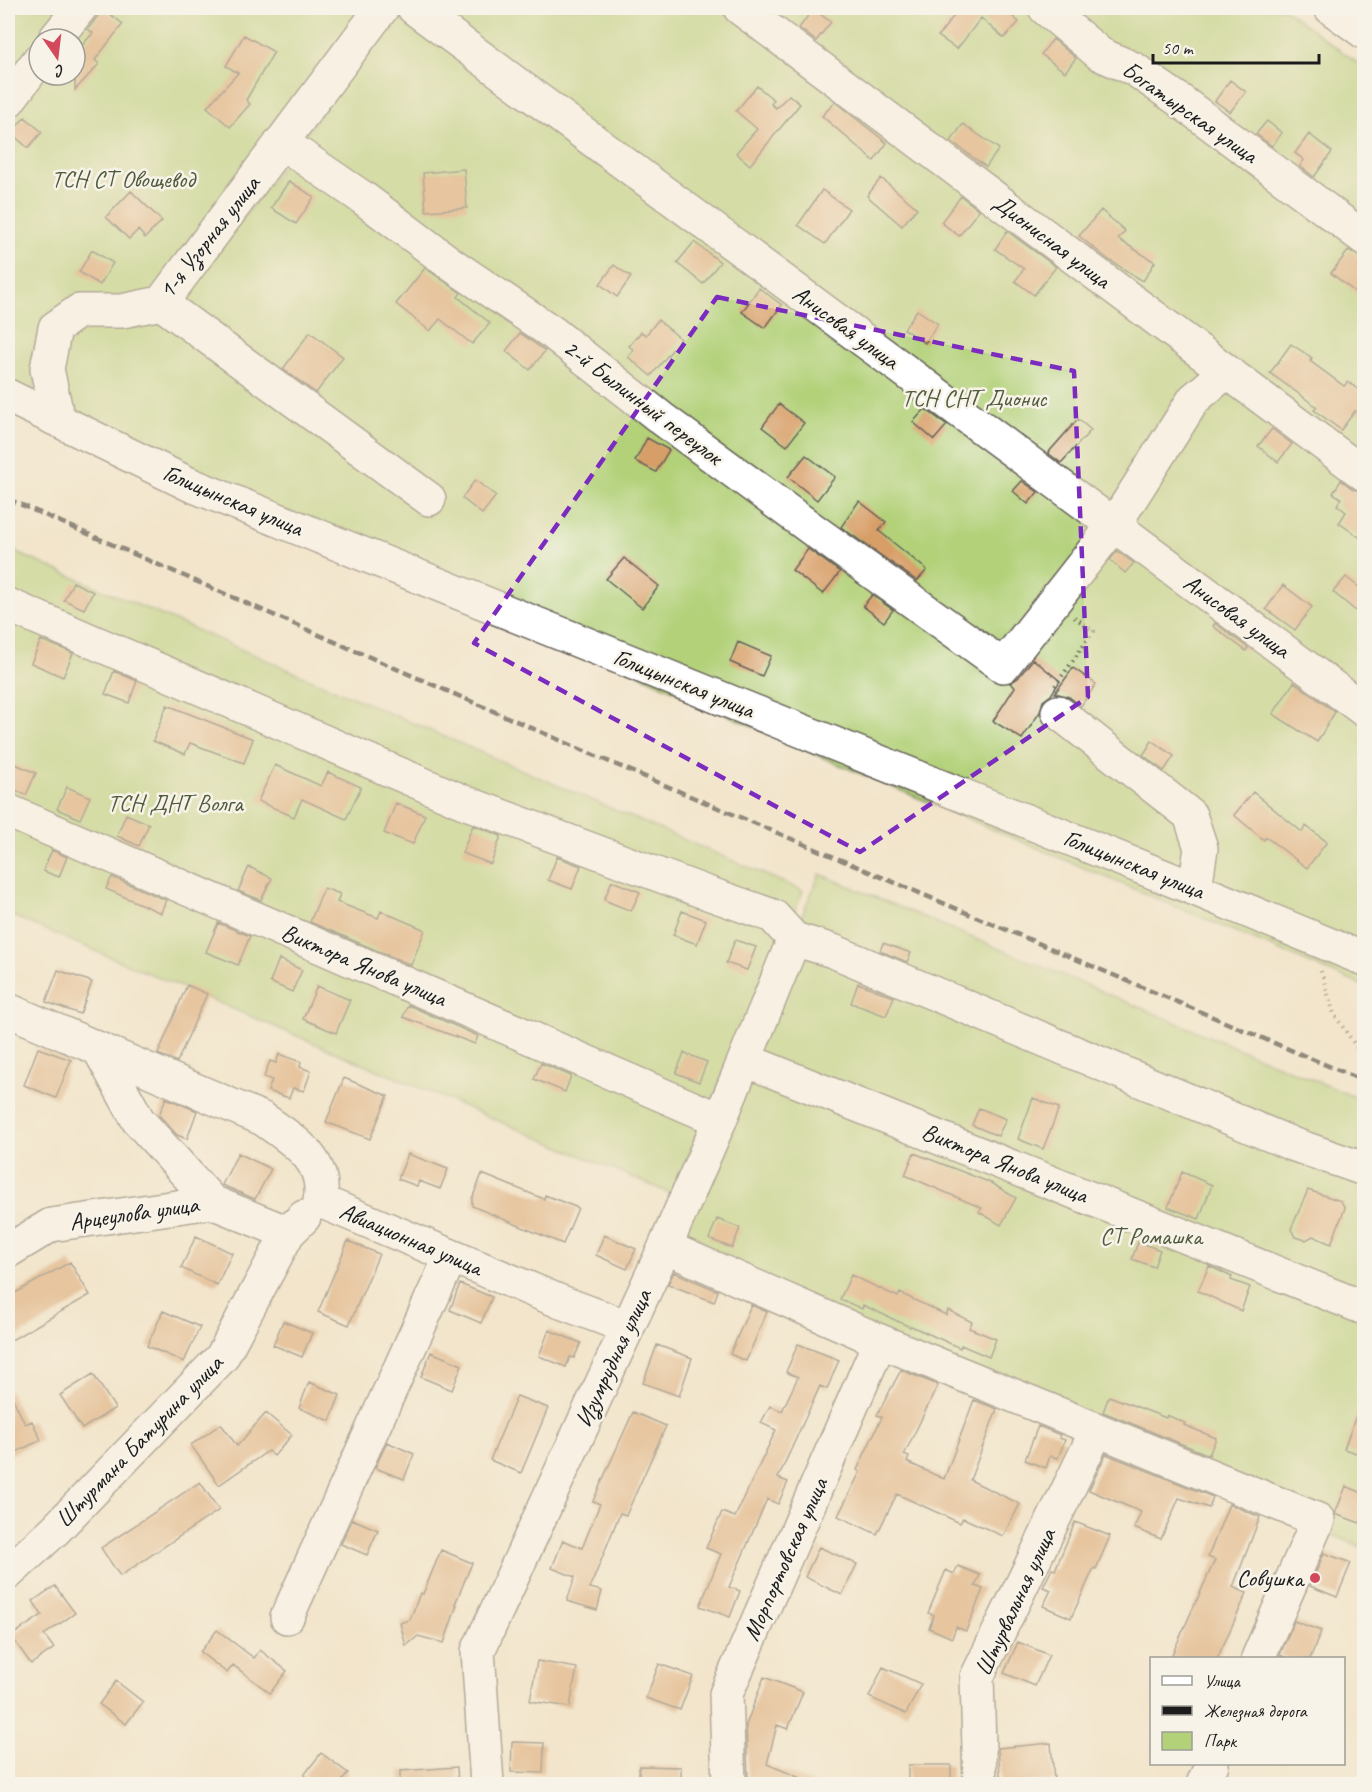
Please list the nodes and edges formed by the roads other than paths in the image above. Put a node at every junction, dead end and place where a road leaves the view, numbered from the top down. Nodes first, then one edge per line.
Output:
1 (80, 8) edge
2 (382, 8) edge
3 (414, 8) edge
4 (740, 8) edge
5 (1045, 8) edge
6 (1331, 8) edge
7 (65, 27) edge
8 (1365, 32) edge
9 (27, 76) edge
10 (8, 101) edge
11 (281, 142) junction
12 (1365, 238) edge
13 (161, 303) junction
14 (1226, 372) junction
15 (8, 396) edge
16 (58, 420) junction
17 (1365, 474) edge
18 (429, 498) dead end
19 (1114, 525) junction
20 (8, 605) edge
21 (1365, 710) edge
22 (1058, 712) road end
23 (8, 811) edge
24 (1195, 889) junction
25 (794, 939) junction
26 (1365, 959) edge
27 (8, 1010) edge
28 (99, 1049) junction
29 (745, 1060) junction
30 (720, 1120) junction
31 (1365, 1169) edge
32 (212, 1202) junction
33 (320, 1202) junction
34 (288, 1233) junction
35 (665, 1246) junction
36 (8, 1251) edge
37 (451, 1256) junction
38 (1365, 1308) edge
39 (627, 1327) junction
40 (880, 1341) junction
41 (1097, 1430) junction
42 (8, 1573) edge
43 (287, 1617) dead end
44 (1259, 1657) edge
45 (1212, 1765) edge
46 (487, 1785) edge
47 (729, 1785) edge
48 (980, 1785) edge
49 (1203, 1785) edge

1 - 7 street
2 - 11 street, 1-я Узорная улица
3 - 19 street, Анисовая улица
4 - 14 street, Дионисная улица
5 - 12 street, Богатырская улица
6 - 8 street
9 - 10 street
11 - 13 street, 1-я Узорная улица
11 - 19 street, 2-й Былинный переулок
13 - 16 street, 1-я Узорная улица
13 - 18 street
14 - 17 street, Дионисная улица
14 - 19 street
15 - 16 street, Голицынская улица
16 - 24 street, Голицынская улица
19 - 21 street, Анисовая улица
20 - 25 street
22 - 24 street
23 - 30 street, Виктора Янова улица
24 - 26 street, Голицынская улица
25 - 29 street, Изумрудная улица
25 - 31 street
27 - 28 street, Авиационная улица
28 - 32 street
28 - 33 street, Авиационная улица
29 - 30 street, Изумрудная улица
29 - 38 street, Виктора Янова улица
30 - 35 street, Изумрудная улица
32 - 34 street, Арцеулова улица
32 - 36 street, Арцеулова улица
33 - 34 street
33 - 37 street, Авиационная улица
34 - 42 street, Штурмана Батурина улица
35 - 39 street, Изумрудная улица
35 - 40 street
37 - 39 street, Авиационная улица
37 - 43 street
39 - 46 street, Изумрудная улица
40 - 41 street
40 - 47 street, Морпортовская улица
41 - 44 street
41 - 48 street, Штурвальная улица
45 - 49 street

